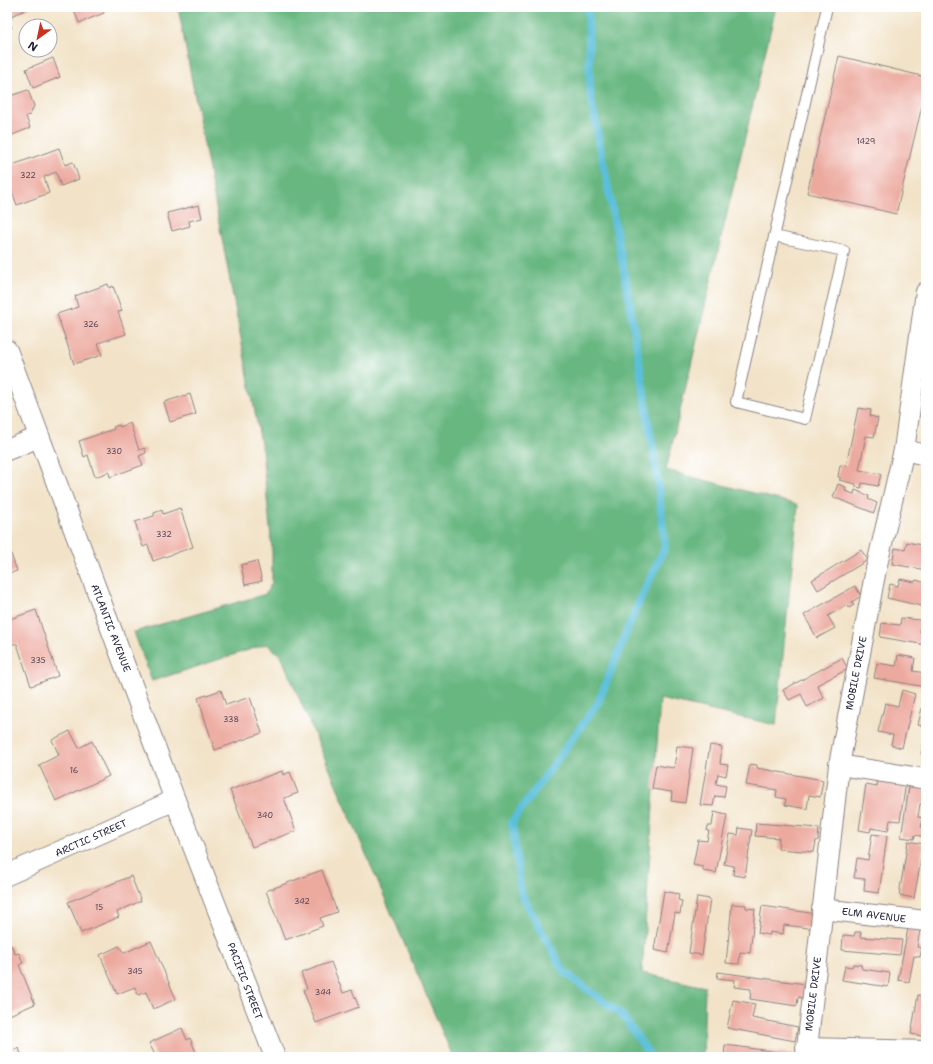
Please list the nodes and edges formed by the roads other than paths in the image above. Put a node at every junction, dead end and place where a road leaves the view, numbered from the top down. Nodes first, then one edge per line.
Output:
1 (827, 7) edge
2 (774, 236) junction
3 (926, 292) edge
4 (7, 350) edge
5 (39, 437) junction
6 (7, 450) edge
7 (904, 450) junction
8 (926, 455) edge
9 (839, 765) junction
10 (926, 779) edge
11 (175, 800) junction
12 (7, 875) edge
13 (216, 905) joint
14 (822, 909) junction
15 (926, 922) edge
16 (926, 1052) edge
17 (806, 1053) edge
18 (275, 1057) edge

1 - 2 lane
2 - 2 lane
3 - 7 street, MOBILE DRIVE
4 - 5 street, ATLANTIC AVENUE
5 - 6 street
5 - 11 street, ATLANTIC AVENUE
7 - 8 street
7 - 9 street, MOBILE DRIVE
9 - 10 street
9 - 14 street, MOBILE DRIVE
11 - 12 street, ARCTIC STREET
11 - 13 street, ATLANTIC AVENUE
13 - 18 street, PACIFIC STREET
14 - 15 street, ELM AVENUE
14 - 17 street, MOBILE DRIVE
16 - 17 street

